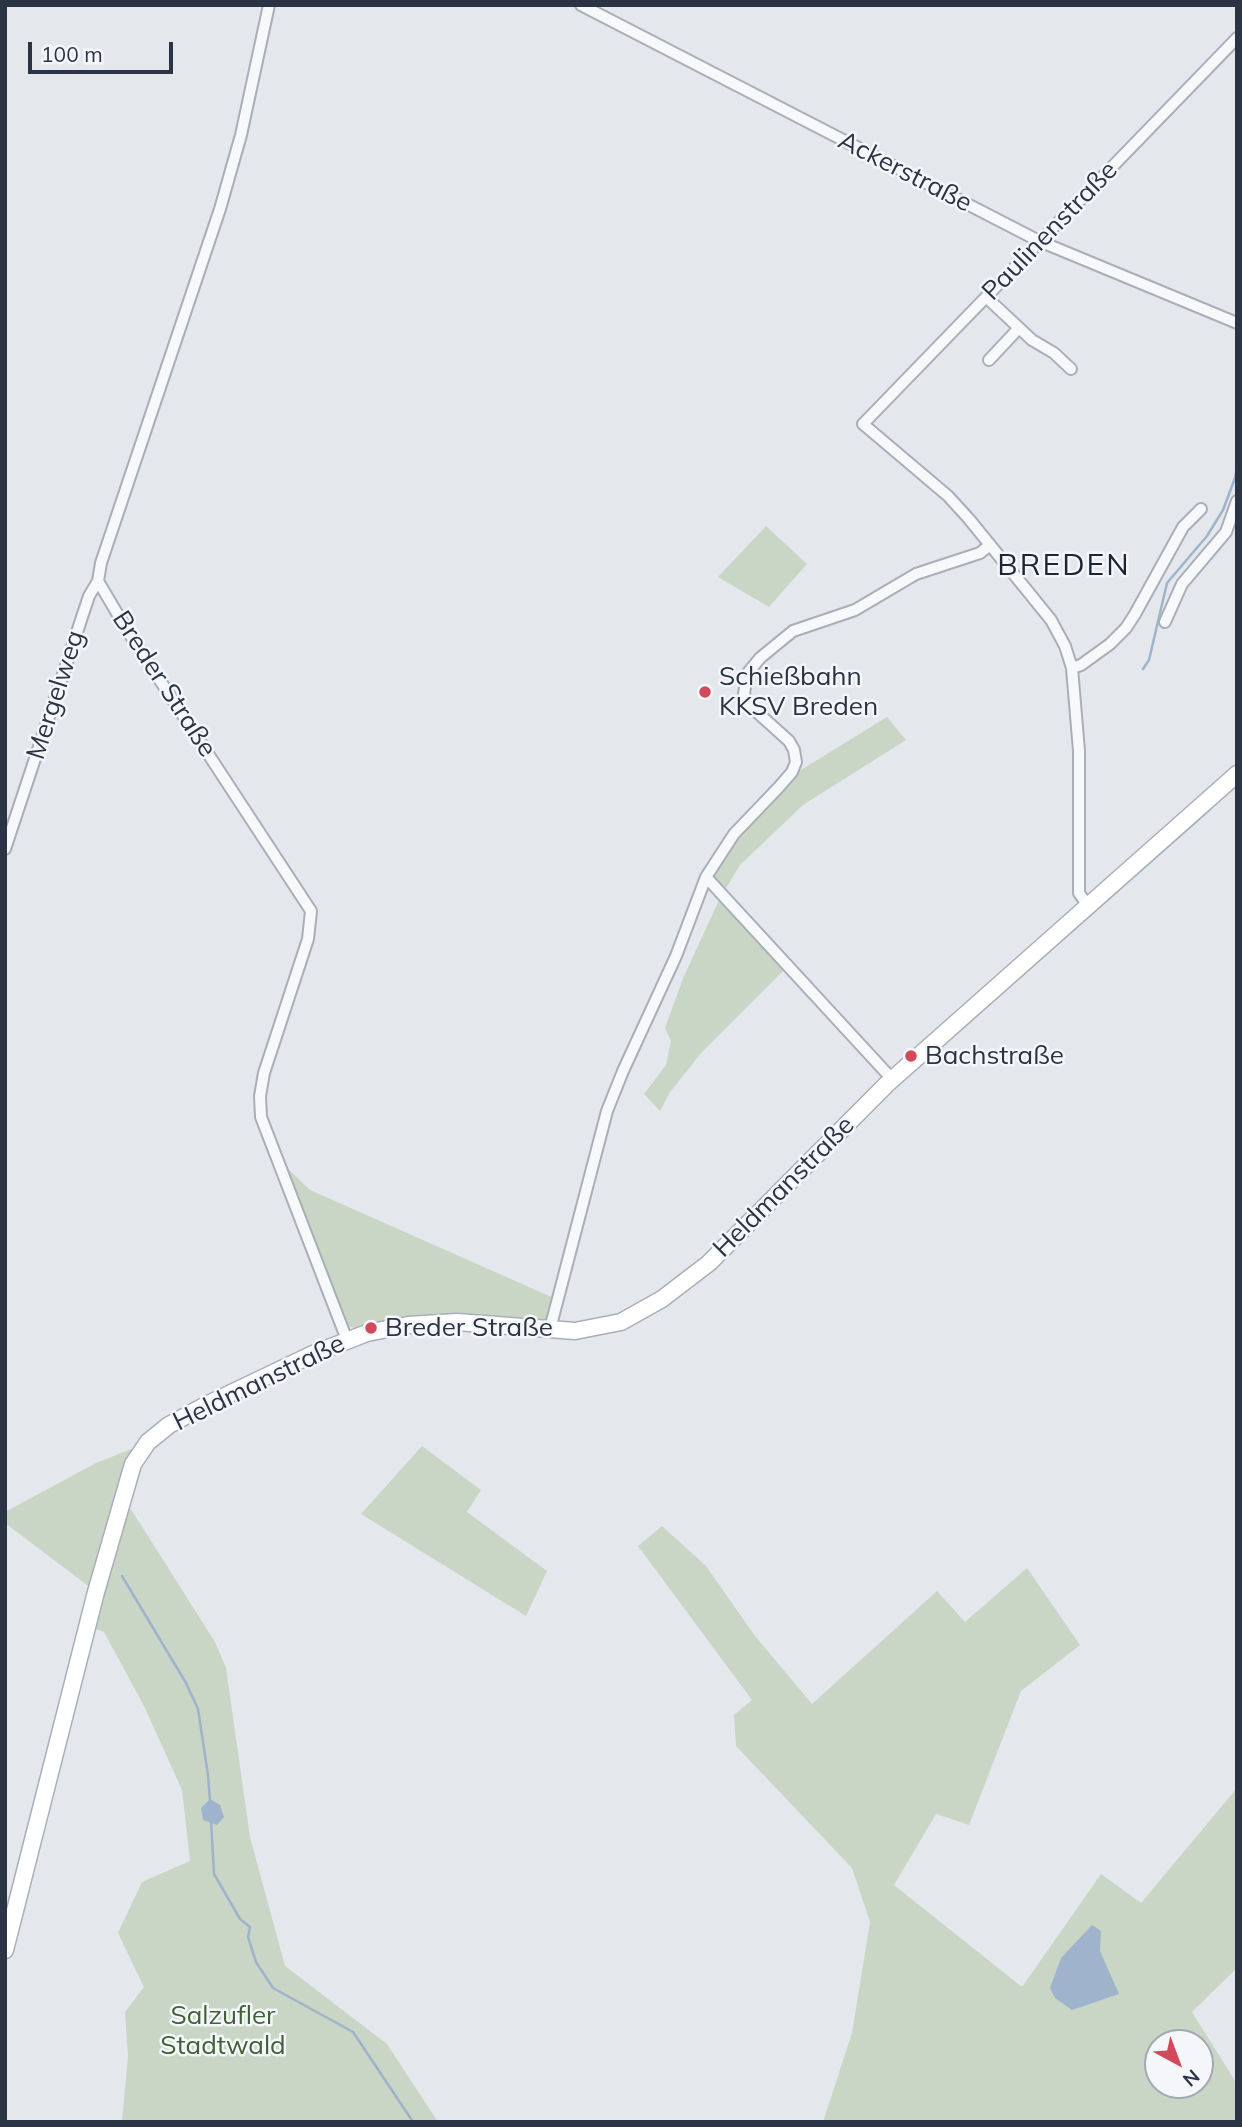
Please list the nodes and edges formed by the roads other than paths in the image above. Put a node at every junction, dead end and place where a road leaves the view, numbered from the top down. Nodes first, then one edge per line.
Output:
1 (269, 5) edge
2 (581, 5) edge
3 (1237, 38) edge
4 (1039, 241) junction
5 (986, 297) junction
6 (1237, 324) edge
7 (1018, 328) junction
8 (989, 360) dead end
9 (1070, 369) dead end
10 (1237, 501) edge
11 (1201, 509) dead end
12 (990, 545) junction
13 (98, 581) junction
14 (1166, 622) dead end
15 (1072, 668) junction
16 (1237, 774) edge
17 (5, 849) edge
18 (706, 877) junction
19 (1088, 906) junction
20 (892, 1079) junction
21 (550, 1329) junction
22 (347, 1340) junction
23 (5, 1950) edge

1 - 13 street, Breder Straße
2 - 4 street, Ackerstraße
3 - 4 street, Paulinenstraße
4 - 5 street, Paulinenstraße
4 - 6 street, Ackerstraße
5 - 7 street
5 - 12 street, Paulinenstraße
7 - 8 street
7 - 9 street
10 - 14 street
11 - 15 street
12 - 15 street
12 - 18 street
13 - 17 street, Mergelweg
13 - 22 street, Breder Straße
15 - 19 street
16 - 19 main road, Heldmanstraße
18 - 20 street
18 - 21 street
19 - 20 main road, Heldmanstraße
20 - 21 main road, Heldmanstraße
21 - 22 main road, Heldmanstraße
22 - 23 main road, Heldmanstraße

